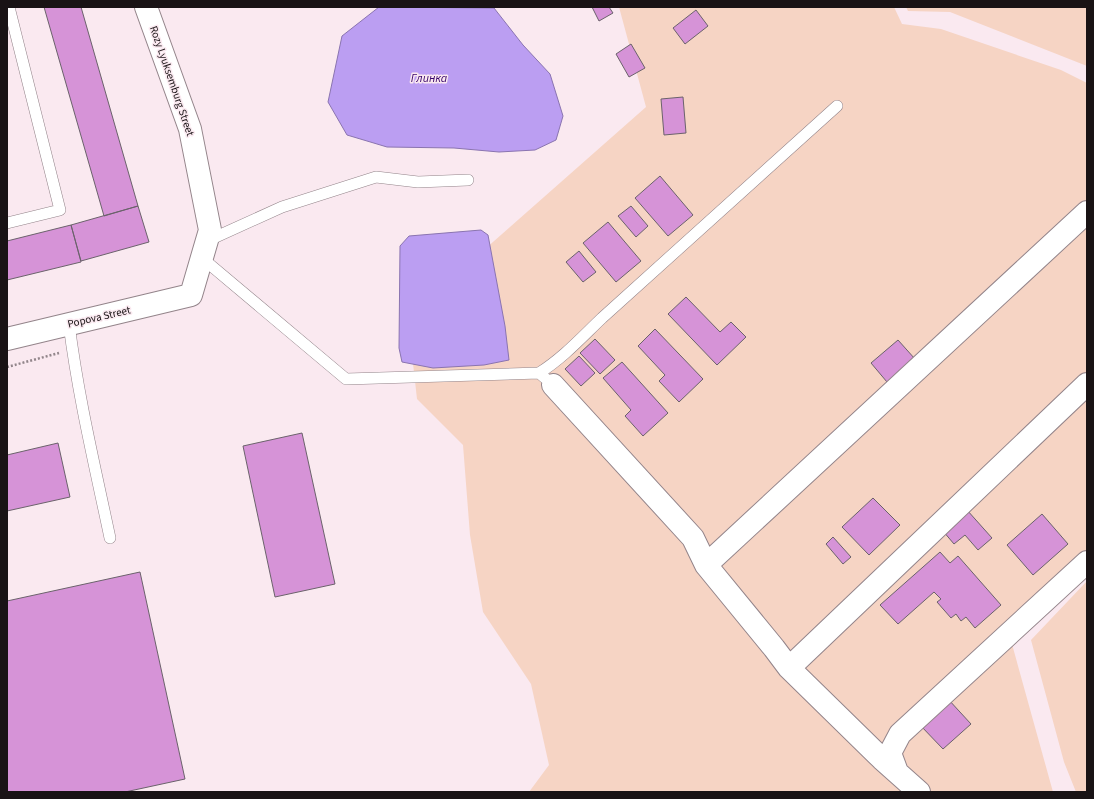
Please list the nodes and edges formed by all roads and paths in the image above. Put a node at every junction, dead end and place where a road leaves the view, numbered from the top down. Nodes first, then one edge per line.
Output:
1 (9, 7) edge
2 (146, 7) edge
3 (837, 106) dead end
4 (468, 180) dead end
5 (1087, 212) edge
6 (7, 223) edge
7 (204, 250) junction
8 (191, 295) joint
9 (69, 324) junction
10 (7, 339) edge
11 (73, 350) junction
12 (7, 367) edge
13 (546, 379) junction
14 (1087, 384) edge
15 (110, 538) dead end
16 (1087, 562) edge
17 (706, 565) junction
18 (789, 668) junction
19 (897, 772) junction
20 (920, 792) edge

1 - 6 lane
2 - 7 street, Rozy Lyuksemburg Street
3 - 13 lane
4 - 7 lane
5 - 17 street
7 - 8 street, Rozy Lyuksemburg Street
7 - 13 lane
8 - 9 street, Popova Street
9 - 10 street, Popova Street
9 - 11 lane
11 - 12 path
11 - 15 lane
13 - 17 street
14 - 18 street
16 - 19 street
17 - 18 street
18 - 19 street
19 - 20 street

